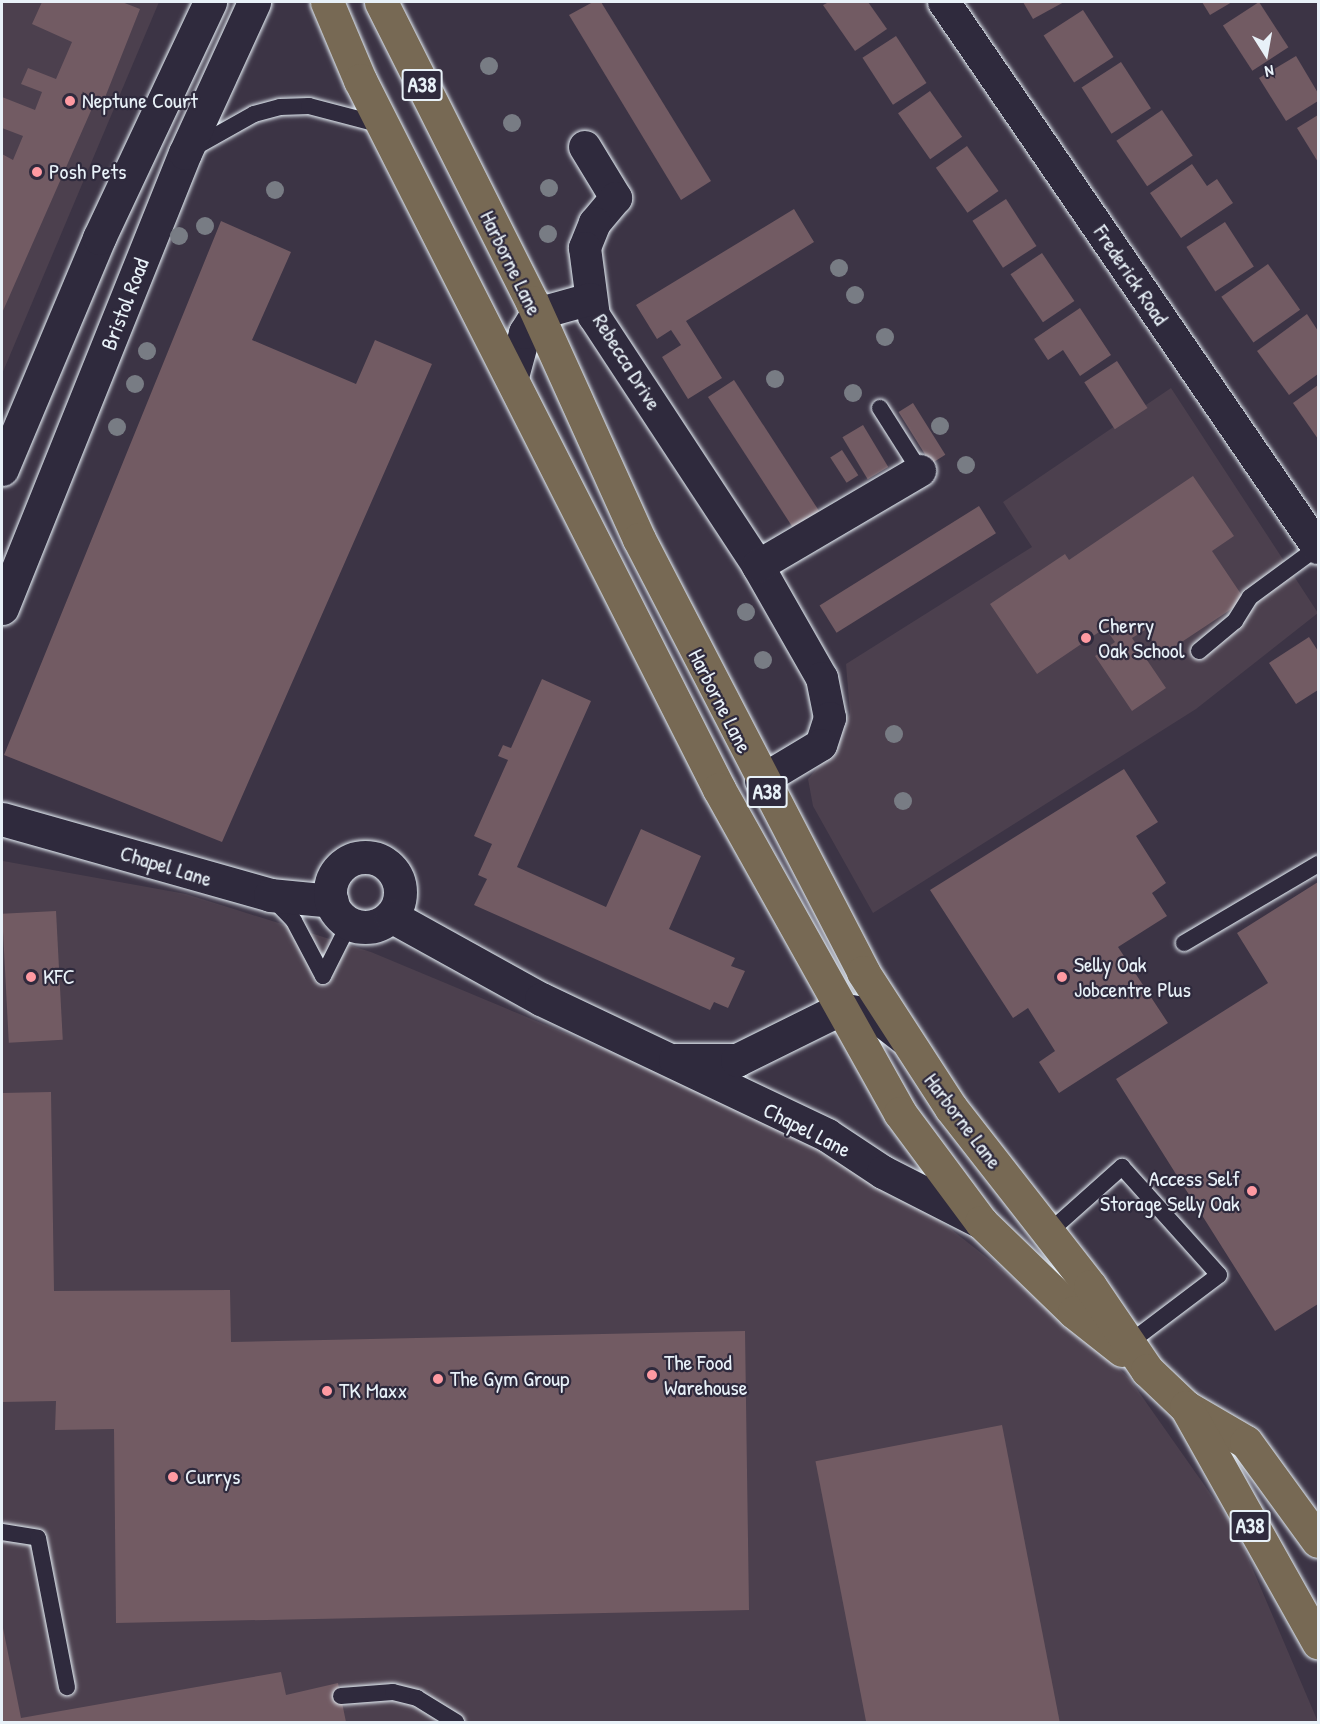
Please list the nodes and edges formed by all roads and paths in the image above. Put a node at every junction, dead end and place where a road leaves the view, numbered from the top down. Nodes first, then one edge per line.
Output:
1 (210, 2) edge
2 (254, 2) edge
3 (327, 2) edge
4 (381, 2) edge
5 (944, 2) edge
6 (383, 126) junction
7 (585, 147) dead end
8 (185, 153) junction
9 (591, 298) junction
10 (537, 315) junction
11 (513, 377) junction
12 (880, 408) dead end
13 (2, 469) edge
14 (920, 471) joint
15 (1318, 548) edge
16 (758, 566) junction
17 (2, 608) edge
18 (1199, 651) dead end
19 (761, 781) junction
20 (2, 819) edge
21 (1318, 864) edge
22 (270, 896) junction
23 (340, 913) junction
24 (391, 916) junction
25 (1184, 943) dead end
26 (840, 1009) junction
27 (904, 1038) junction
28 (664, 1060) junction
29 (981, 1222) junction
30 (1048, 1232) junction
31 (1129, 1343) junction
32 (1147, 1370) junction
33 (1186, 1407) junction
34 (2, 1532) edge
35 (1318, 1541) edge
36 (1318, 1642) edge
37 (67, 1686) dead end
38 (341, 1696) dead end
39 (456, 1722) edge

1 - 13 main road
2 - 8 main road, Bristol Road
3 - 6 highway, Harborne Lane / A38
4 - 10 highway, Harborne Lane / A38
5 - 15 street, Frederick Road
6 - 8 lane
6 - 11 highway, Harborne Lane / A38
7 - 9 street, Rebecca Drive
8 - 17 main road, Bristol Road
9 - 10 street
9 - 16 street, Rebecca Drive
10 - 11 street
10 - 19 highway, Harborne Lane / A38
11 - 26 highway, Harborne Lane / A38
12 - 14 lane
14 - 16 street
15 - 18 lane
16 - 19 street, Rebecca Drive
19 - 27 highway, Harborne Lane / A38
20 - 22 main road, Chapel Lane
21 - 25 lane
22 - 23 main road, Chapel Lane
22 - 23 lane
23 - 24 main road
23 - 24 main road
24 - 28 main road, Chapel Lane
26 - 27 main road
26 - 28 main road
26 - 29 highway, Harborne Lane / A38
27 - 30 highway, Harborne Lane / A38
28 - 29 main road, Chapel Lane
29 - 32 highway, Chapel Lane / A38
30 - 31 highway, Harborne Lane / A38
30 - 31 lane
31 - 32 highway, Harborne Lane / A38
32 - 33 highway, Harborne Lane / A38
33 - 35 highway, Harborne Lane / A38
33 - 36 highway, Harborne Lane / A38
34 - 37 lane
38 - 39 lane

